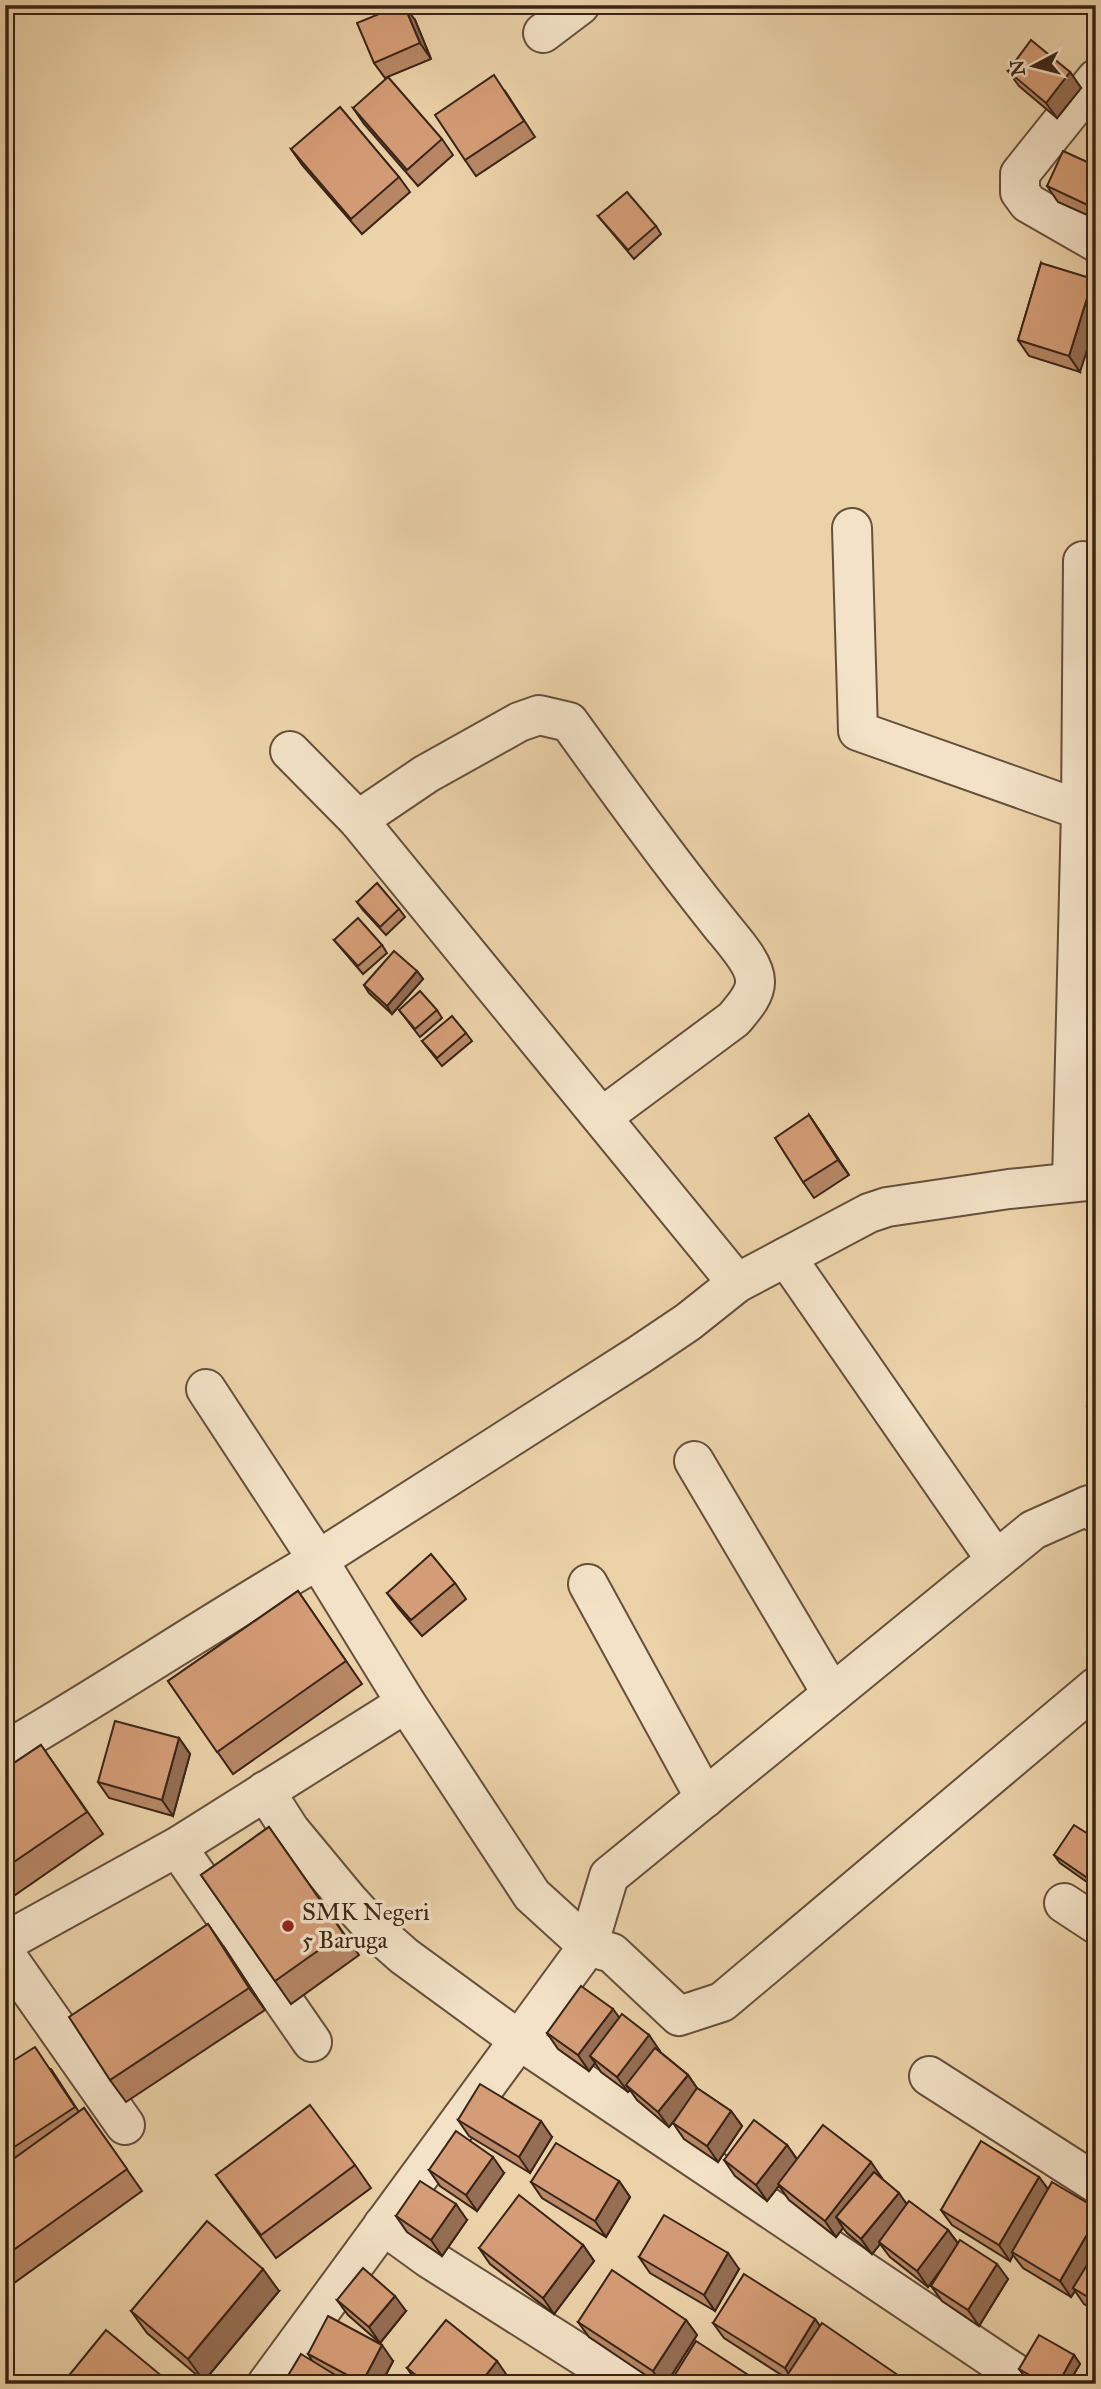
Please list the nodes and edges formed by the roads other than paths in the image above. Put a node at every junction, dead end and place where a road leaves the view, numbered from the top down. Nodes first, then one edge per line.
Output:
1 (580, 5) edge
2 (544, 33) dead end
3 (1096, 79) edge
4 (1096, 242) edge
5 (852, 528) dead end
6 (1083, 561) dead end
7 (289, 751) dead end
8 (1081, 810) junction
9 (358, 820) junction
10 (602, 1117) junction
11 (1084, 1181) edge
12 (786, 1257) junction
13 (737, 1283) junction
14 (206, 1389) dead end
15 (694, 1461) dead end
16 (1096, 1513) edge
17 (318, 1560) junction
18 (996, 1560) junction
19 (588, 1584) dead end
20 (1096, 1687) edge
21 (832, 1694) junction
22 (406, 1703) junction
23 (5, 1751) edge
24 (265, 1791) junction
25 (705, 1798) junction
26 (177, 1847) junction
27 (1064, 1903) dead end
28 (1096, 1924) edge
29 (5, 1942) edge
30 (588, 1945) junction
31 (5, 1954) edge
32 (519, 2040) junction
33 (312, 2042) dead end
34 (929, 2076) dead end
35 (124, 2125) dead end
36 (1096, 2183) edge
37 (383, 2225) junction
38 (267, 2384) edge
39 (627, 2384) edge
40 (1031, 2384) edge

1 - 2 street
3 - 4 street
5 - 8 street
6 - 8 street
7 - 9 street
8 - 11 street
9 - 10 street
9 - 10 street
10 - 13 street
11 - 12 street
12 - 13 street
12 - 18 street
13 - 17 street
14 - 17 street
15 - 21 street
16 - 18 street
17 - 22 street
17 - 23 street
18 - 21 street
19 - 25 street
20 - 30 street
21 - 25 street
22 - 24 street
22 - 30 street
24 - 26 street
24 - 32 street
25 - 30 street
26 - 29 street
26 - 33 street
27 - 28 street
30 - 32 street
31 - 35 street
32 - 37 street
32 - 40 street
34 - 36 street
37 - 38 street
37 - 39 street

